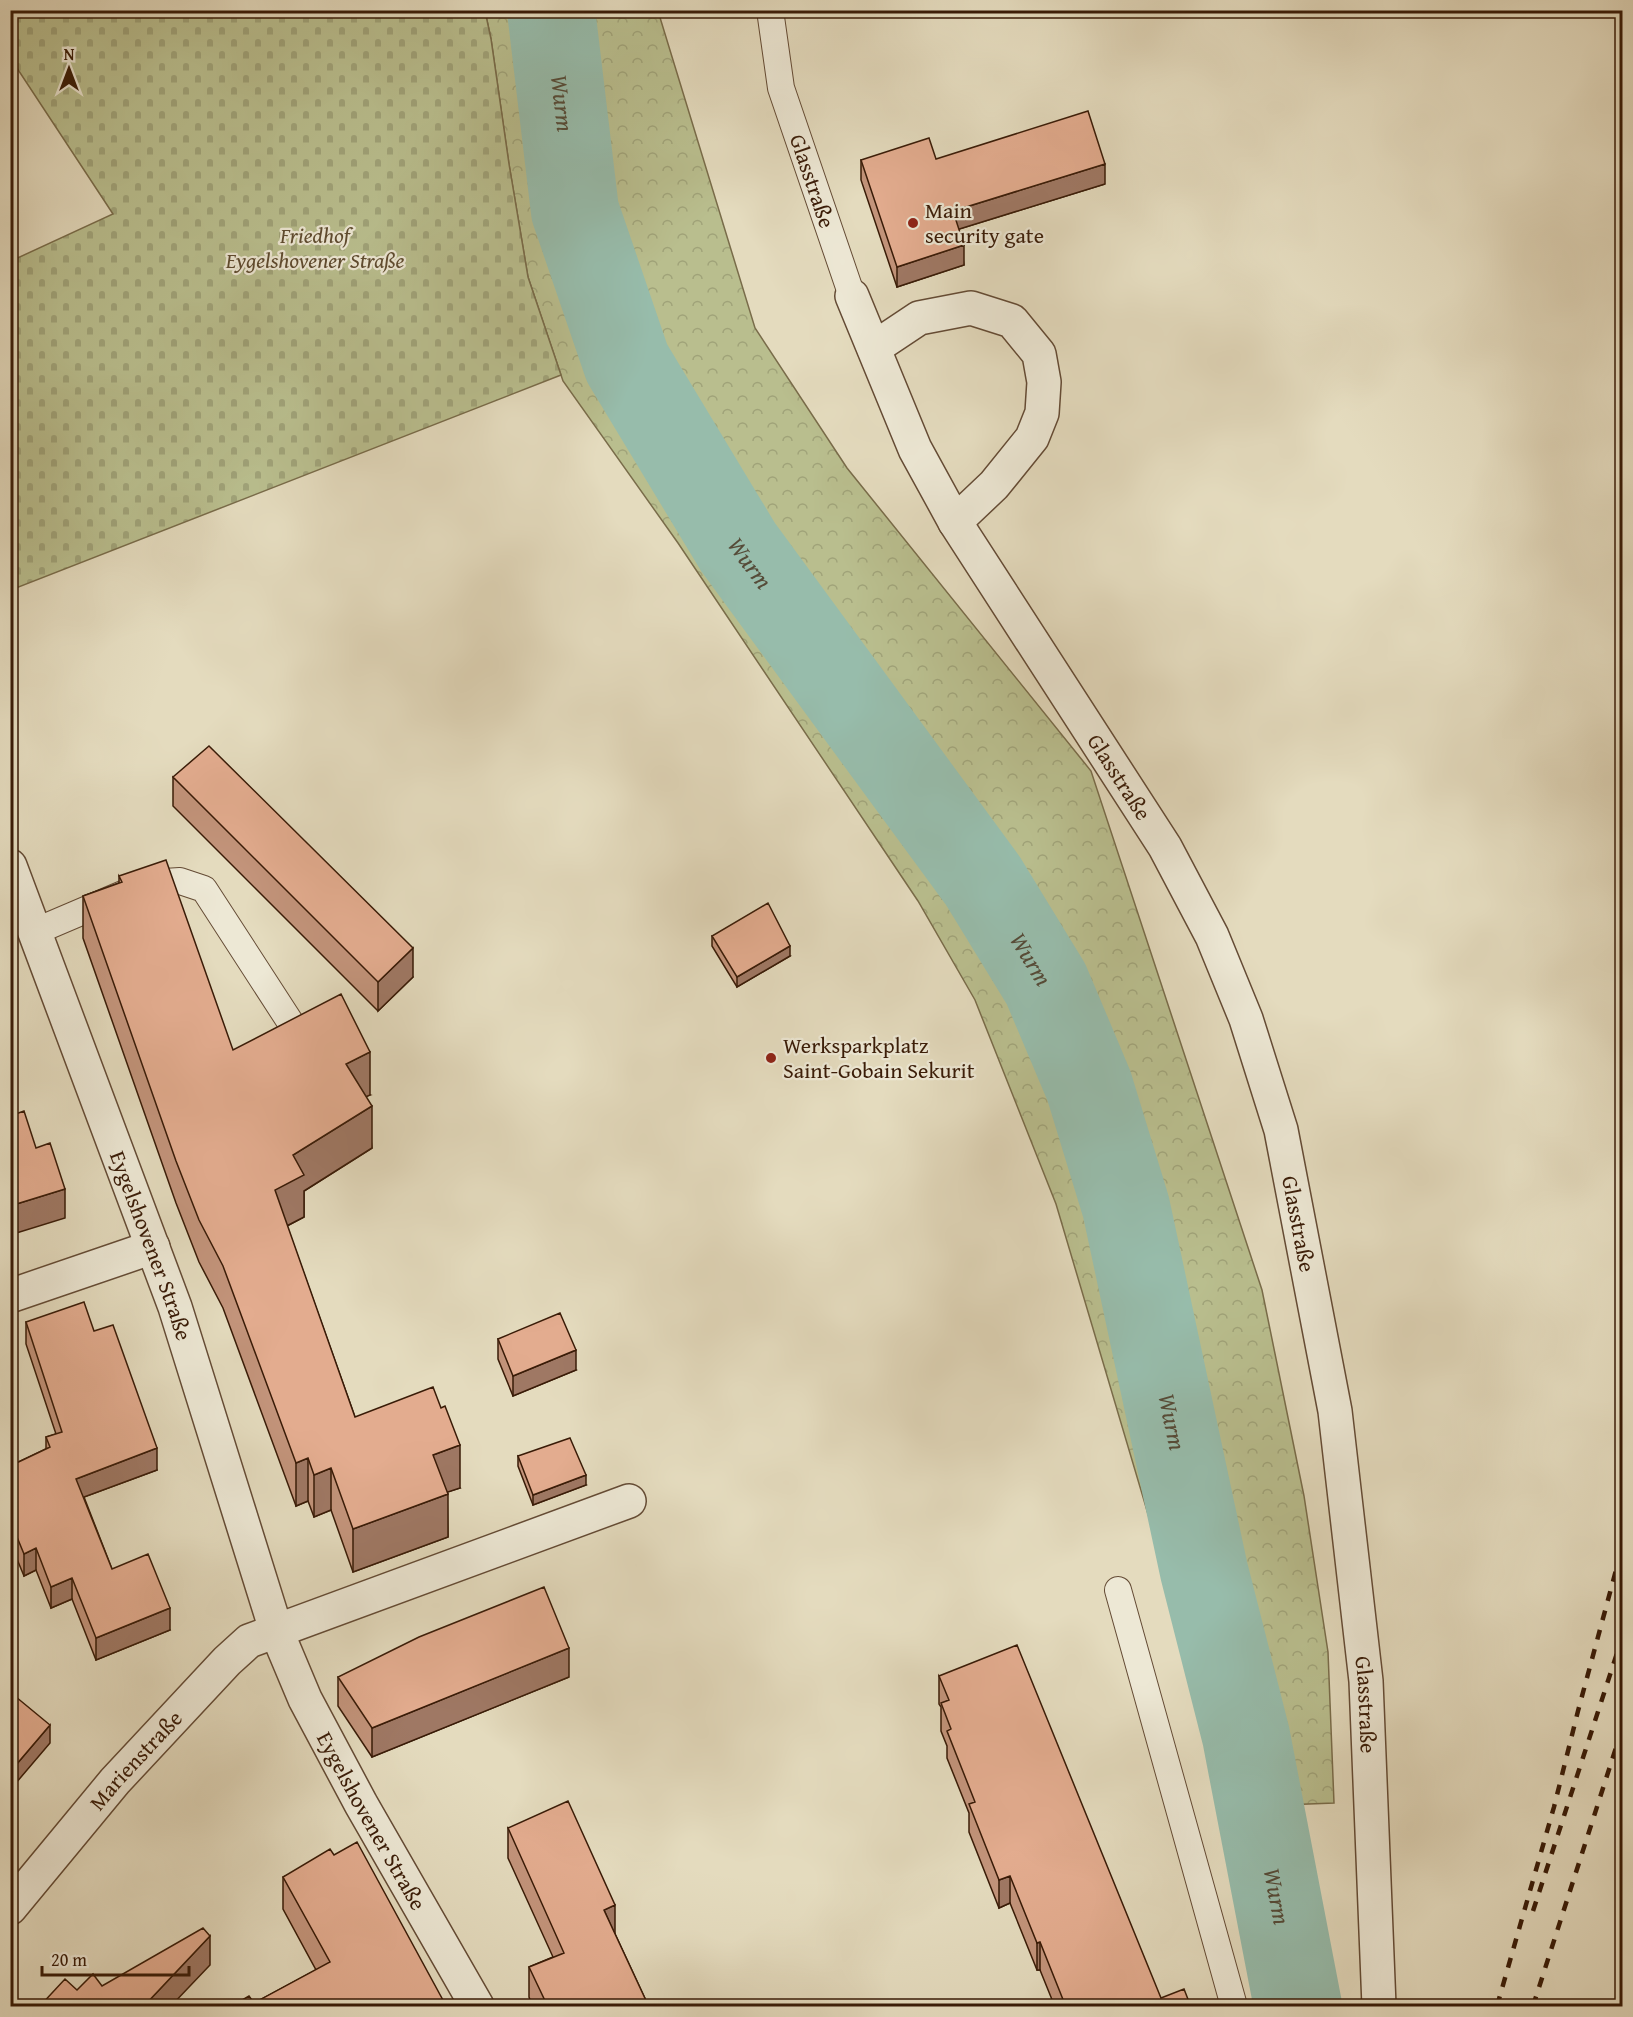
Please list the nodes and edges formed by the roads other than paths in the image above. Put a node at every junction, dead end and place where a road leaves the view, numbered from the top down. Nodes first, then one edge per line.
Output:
1 (770, 10) edge
2 (852, 296) joint
3 (874, 348) junction
4 (955, 522) junction
5 (10, 866) edge
6 (34, 932) junction
7 (296, 1031) edge
8 (153, 1247) junction
9 (10, 1296) edge
10 (629, 1501) dead end
11 (1118, 1590) dead end
12 (276, 1630) junction
13 (10, 1908) edge
14 (477, 2007) edge
15 (1234, 2007) edge
16 (1379, 2007) edge

1 - 2 lane, Glasstraße
2 - 3 street, Glasstraße
3 - 4 street, Glasstraße
3 - 4 street
4 - 16 street, Glasstraße
5 - 6 street, Eygelshovener Straße
6 - 7 lane
6 - 8 street, Eygelshovener Straße
8 - 9 street
8 - 12 street, Eygelshovener Straße
10 - 12 street
11 - 15 lane
12 - 13 street, Marienstraße
12 - 14 street, Eygelshovener Straße

